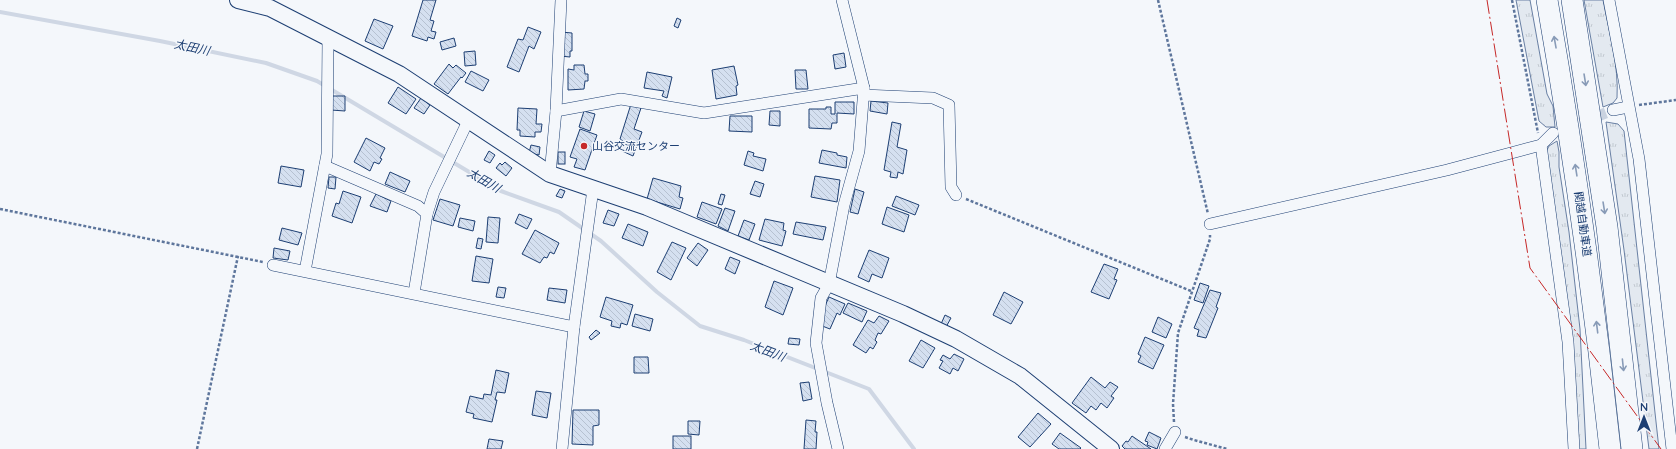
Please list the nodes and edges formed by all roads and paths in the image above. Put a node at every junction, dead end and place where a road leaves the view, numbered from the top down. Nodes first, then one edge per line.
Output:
1 (238, 0) edge
2 (561, 0) edge
3 (842, 0) edge
4 (1158, 0) edge
5 (1512, 0) edge
6 (1547, 0) edge
7 (1572, 0) edge
8 (1608, 0) edge
9 (285, 7) edge
10 (328, 38) junction
11 (863, 92) junction
12 (1676, 100) edge
13 (1628, 107) junction
14 (1613, 110) tunnel mouth
15 (556, 111) junction
16 (468, 121) junction
17 (1553, 133) tunnel mouth
18 (1541, 144) junction
19 (325, 166) junction
20 (550, 174) junction
21 (593, 189) junction
22 (956, 195) joint
23 (0, 209) edge
24 (427, 214) junction
25 (1210, 224) junction
26 (238, 256) junction
27 (274, 265) joint
28 (305, 271) junction
29 (829, 284) junction
30 (1192, 291) junction
31 (414, 293) junction
32 (574, 327) junction
33 (1600, 354) junction
34 (1175, 432) junction
35 (197, 449) edge
36 (562, 449) edge
37 (838, 449) edge
38 (1111, 449) edge
39 (1165, 449) edge
40 (1227, 449) edge
41 (1574, 449) edge
42 (1603, 449) edge
43 (1610, 449) edge
44 (1632, 449) edge
45 (1672, 449) edge

1 - 9 main road
2 - 15 street
3 - 11 street
4 - 25 path
5 - 18 path
33 -> 6 highway, 関越自動車道
7 -> 44 highway, 関越自動車道
8 - 13 street
9 - 10 main road
10 - 16 main road
10 - 19 street
11 - 15 street
11 - 22 street
11 - 29 street
12 - 13 path
13 - 14 street
13 - 45 street
15 - 20 street
16 - 20 main road
16 - 24 street
17 - 18 street
18 - 25 street
18 - 41 street
19 - 24 street
19 - 28 street
20 - 21 main road
21 - 29 main road
21 - 32 street
22 - 30 path
23 - 26 path
24 - 31 street
25 - 30 path
26 - 27 path
26 - 35 path
27 - 28 street
28 - 31 street
29 - 37 street
29 - 38 main road
30 - 34 path
31 - 32 street
32 - 36 street
33 - 42 highway
33 - 43 highway, 関越自動車道
34 - 39 street
34 - 40 path

